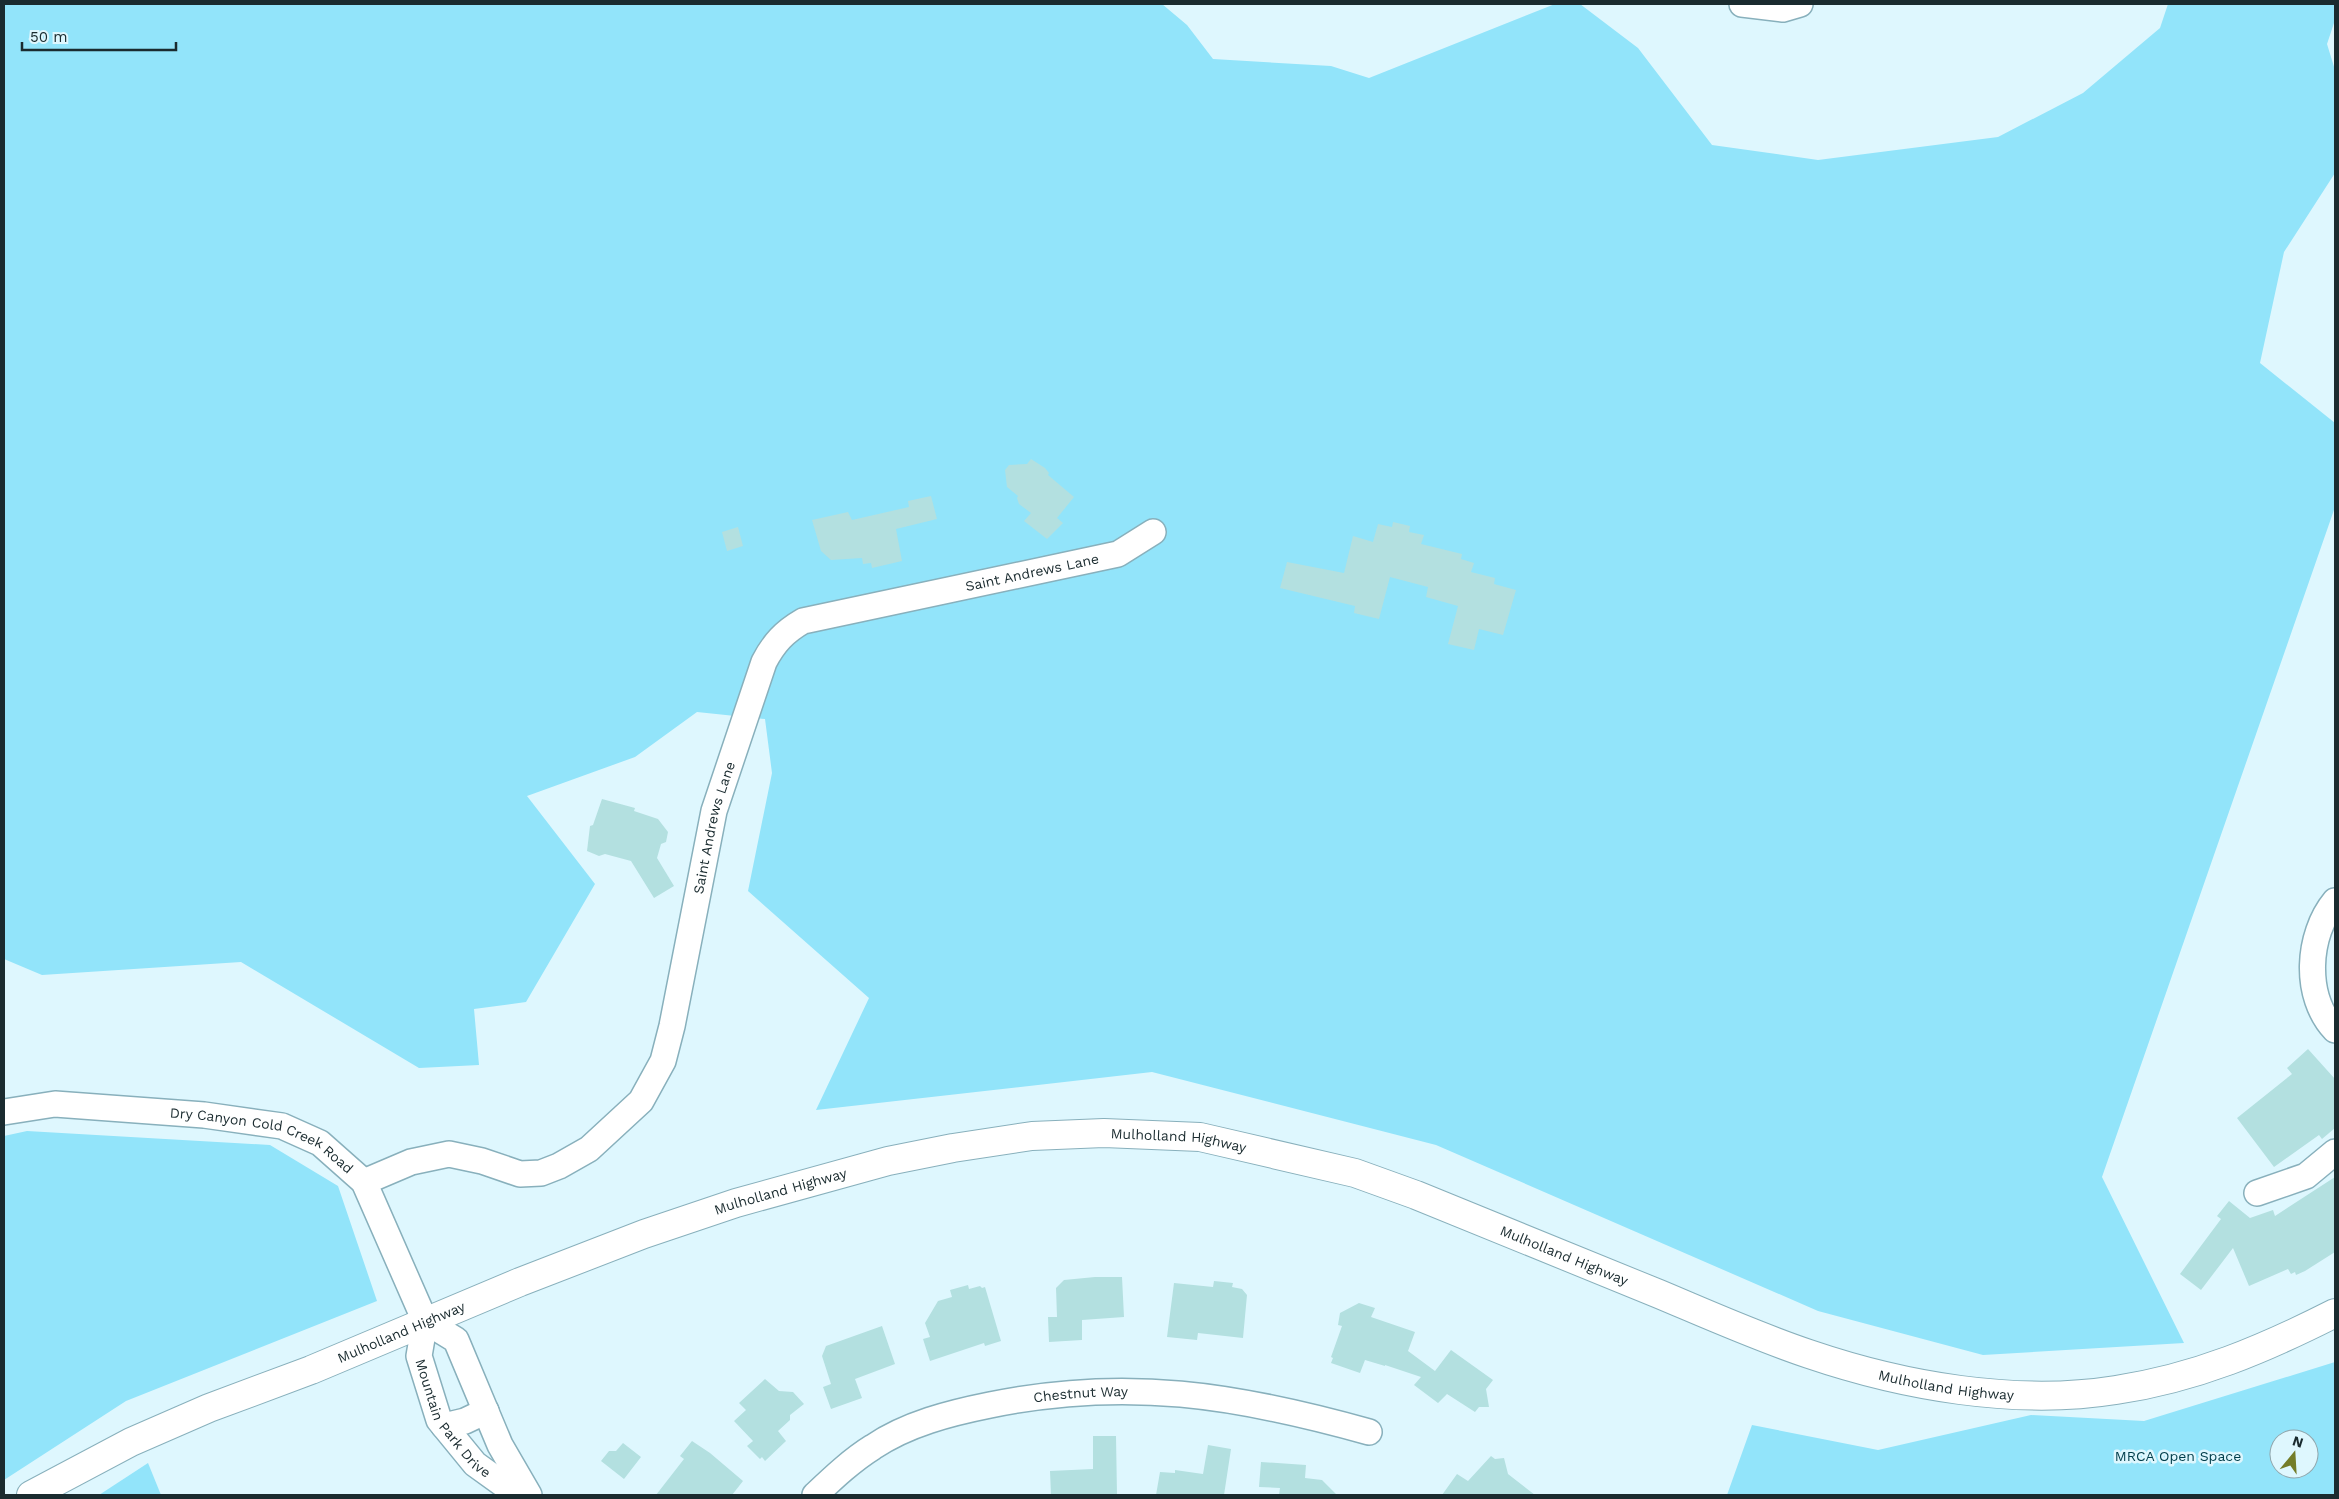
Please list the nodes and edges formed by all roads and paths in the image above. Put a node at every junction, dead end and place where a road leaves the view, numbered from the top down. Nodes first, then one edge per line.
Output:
1 (1742, 4) edge
2 (1791, 6) edge
3 (1153, 532) dead end
4 (2335, 901) edge
5 (2335, 1030) edge
6 (4, 1112) edge
7 (2335, 1152) edge
8 (364, 1182) junction
9 (2257, 1193) dead end
10 (2335, 1313) edge
11 (425, 1320) junction
12 (486, 1411) junction
13 (444, 1426) junction
14 (1369, 1432) dead end
15 (31, 1495) edge
16 (518, 1495) edge
17 (529, 1495) edge
18 (815, 1495) edge

1 - 2 street
3 - 8 street, Saint Andrews Lane
4 - 5 street
6 - 8 street, Dry Canyon Cold Creek Road
7 - 9 street
8 - 11 street, Dry Canyon Cold Creek Road
10 - 11 main road, Mulholland Highway
11 - 12 street, Mountain Park Drive
11 - 13 street, Mountain Park Drive
11 - 15 main road, Mulholland Highway
12 - 13 street
12 - 17 street, Mountain Park Drive
13 - 16 street, Mountain Park Drive
14 - 18 street, Chestnut Way

